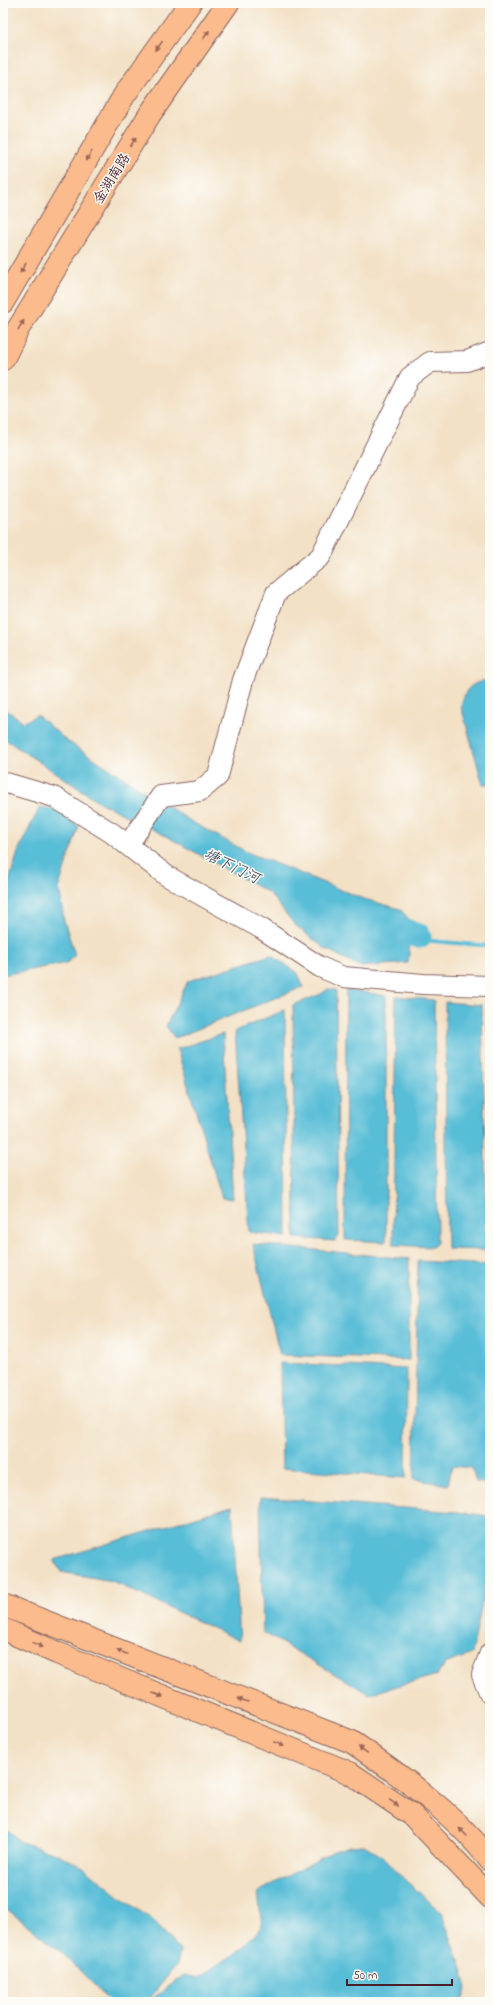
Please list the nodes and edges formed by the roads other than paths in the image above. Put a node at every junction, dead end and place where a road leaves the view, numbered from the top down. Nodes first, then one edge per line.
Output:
1 (190, 3) edge
2 (228, 3) edge
3 (3, 302) edge
4 (490, 352) edge
5 (3, 359) edge
6 (3, 782) edge
7 (128, 845) junction
8 (490, 986) edge
9 (3, 1605) edge
10 (3, 1629) edge
11 (490, 1652) edge
12 (490, 1694) edge
13 (490, 1860) edge
14 (490, 1897) edge

1 -> 3 main road
5 -> 2 main road, 金湖南路
4 - 7 street
6 - 7 street
7 - 8 street
13 -> 9 main road
10 -> 14 main road
11 - 12 street

